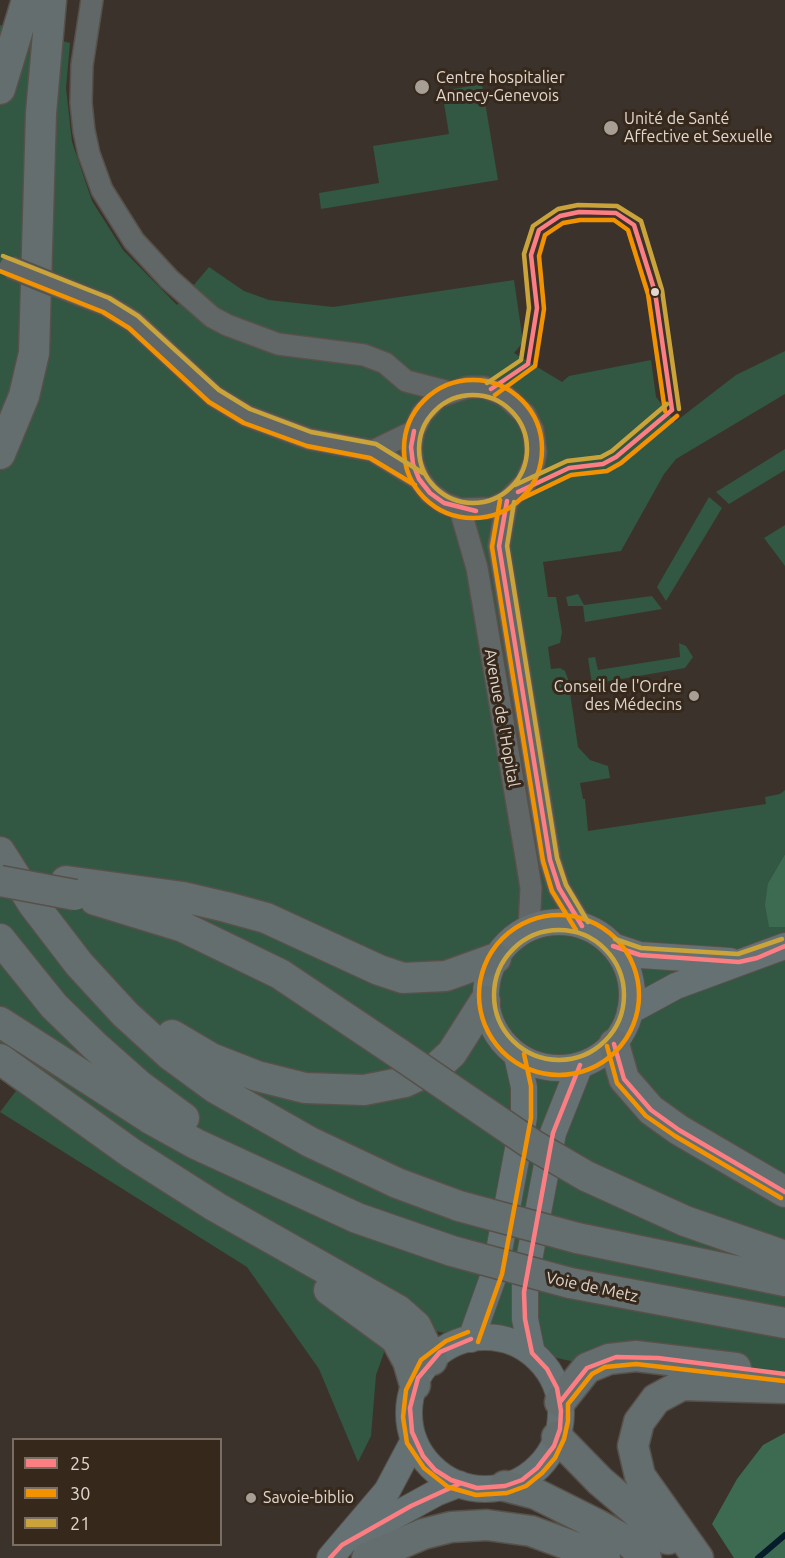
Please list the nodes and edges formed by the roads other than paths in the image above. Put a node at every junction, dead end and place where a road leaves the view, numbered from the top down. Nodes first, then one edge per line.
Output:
1 (27, 0) edge
2 (51, 0) edge
3 (92, 0) edge
4 (0, 89) edge
5 (5, 265) edge
6 (406, 381) junction
7 (449, 392) junction
8 (415, 428) junction
9 (373, 452) junction
10 (0, 454) edge
11 (419, 479) junction
12 (507, 501) junction
13 (460, 509) junction
14 (0, 852) edge
15 (0, 874) edge
16 (0, 881) edge
17 (70, 888) junction
18 (582, 926) junction
19 (529, 929) junction
20 (54, 931) junction
21 (0, 939) edge
22 (613, 946) junction
23 (785, 946) edge
24 (496, 958) junction
25 (739, 962) junction
26 (485, 1001) junction
27 (630, 1011) junction
28 (0, 1022) edge
29 (614, 1044) junction
30 (517, 1056) junction
31 (0, 1059) edge
32 (580, 1065) junction
33 (785, 1192) edge
34 (303, 1193) junction
35 (216, 1207) junction
36 (785, 1256) edge
37 (785, 1281) edge
38 (785, 1323) edge
39 (471, 1339) junction
40 (532, 1353) junction
41 (432, 1360) junction
42 (785, 1374) edge
43 (416, 1385) junction
44 (785, 1388) edge
45 (560, 1402) junction
46 (557, 1437) junction
47 (414, 1440) junction
48 (459, 1484) junction
49 (505, 1486) junction
50 (346, 1554) edge
51 (605, 1558) edge
52 (646, 1558) edge
53 (691, 1558) edge
54 (698, 1558) edge

1 - 4 highway
2 - 10 highway
3 - 6 street
5 - 9 street, bridge
6 - 7 street
6 - 8 street
7 - 8 street
7 - 12 street
8 - 9 street
8 - 11 street
9 - 11 street
11 - 13 street
12 - 13 street
12 - 18 street, Avenue de l'Hopital
13 - 19 street, Avenue de l'Hopital
14 - 20 highway
15 - 17 highway
16 - 17 highway, bridge
17 - 24 highway
17 - 36 highway, bridge
18 - 19 main road
18 - 22 main road
19 - 24 main road
20 - 26 highway
20 - 37 highway, bridge
21 - 34 highway
22 - 25 main road
22 - 27 main road
23 - 25 main road
24 - 26 main road
25 - 27 main road
26 - 30 main road
27 - 29 main road
28 - 34 highway
29 - 32 main road
29 - 33 highway
30 - 32 main road
30 - 39 main road
31 - 35 highway
32 - 40 main road
34 - 38 highway, Voie de Metz, bridge
35 - 41 highway
35 - 43 highway
39 - 40 main road
39 - 41 main road
40 - 45 main road
41 - 43 main road
42 - 45 highway
43 - 47 main road
44 - 54 highway
45 - 46 main road
46 - 49 main road
46 - 53 highway
47 - 48 main road
47 - 50 main road
48 - 49 main road
48 - 50 main road
49 - 52 highway
50 - 51 highway

